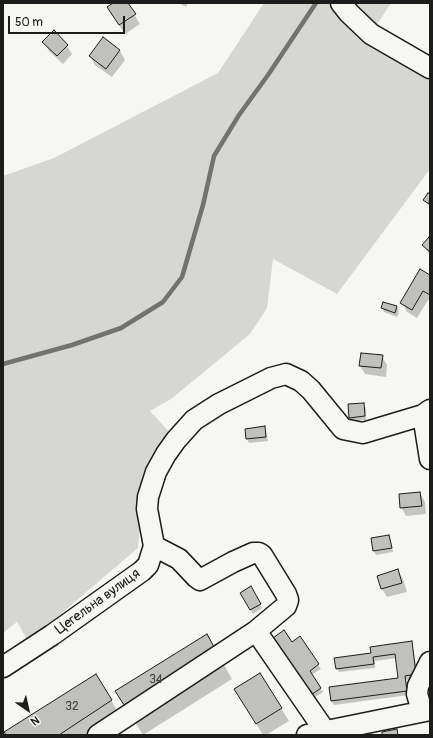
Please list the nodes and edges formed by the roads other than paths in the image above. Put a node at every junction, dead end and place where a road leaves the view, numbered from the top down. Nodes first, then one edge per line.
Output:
1 (341, 3) edge
2 (430, 68) edge
3 (426, 413) edge
4 (430, 459) edge
5 (154, 546) junction
6 (256, 631) junction
7 (430, 662) edge
8 (3, 667) edge
9 (426, 710) edge
10 (316, 733) edge
11 (98, 735) edge

1 - 2 street
3 - 4 street
3 - 5 street, Цегельна вулиця
5 - 6 street
5 - 8 street, Цегельна вулиця
6 - 10 street
6 - 11 street
7 - 9 street
9 - 10 street

